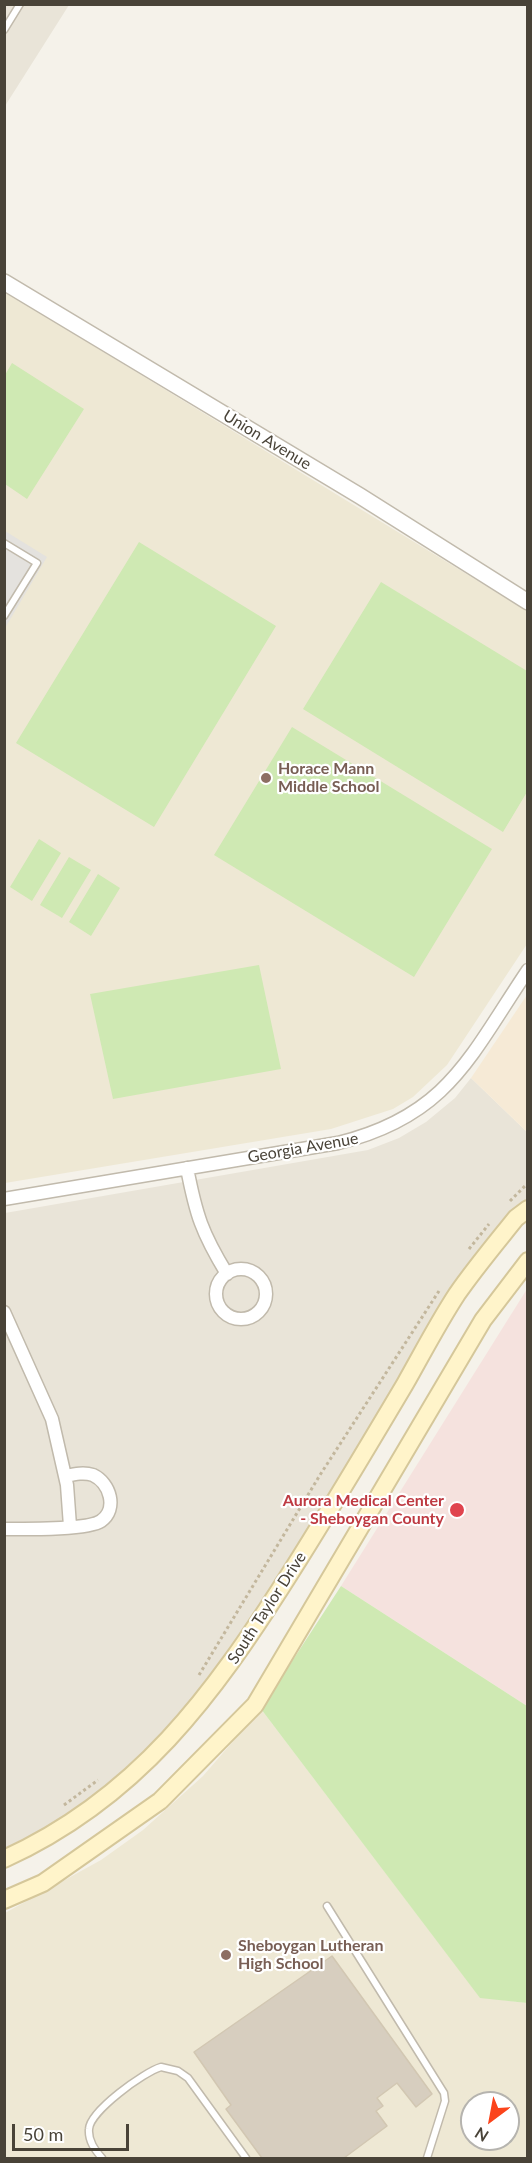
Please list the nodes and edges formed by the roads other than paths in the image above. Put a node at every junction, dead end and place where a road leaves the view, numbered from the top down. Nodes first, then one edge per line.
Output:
1 (20, 4) edge
2 (4, 30) edge
3 (4, 282) edge
4 (4, 543) edge
5 (528, 602) edge
6 (4, 616) edge
7 (528, 970) edge
8 (187, 1168) junction
9 (4, 1199) edge
10 (528, 1209) edge
11 (528, 1261) edge
12 (227, 1274) junction
13 (4, 1312) edge
14 (66, 1476) junction
15 (70, 1526) junction
16 (4, 1529) edge
17 (4, 1859) edge
18 (4, 1900) edge
19 (327, 1906) dead end
20 (102, 2158) edge
21 (246, 2158) edge
22 (427, 2158) edge

1 - 2 lane
3 - 5 street, Union Avenue
4 - 6 lane
7 - 8 street, Georgia Avenue
8 - 9 street, Georgia Avenue
8 - 12 street
10 - 17 main road, South Taylor Drive
11 - 18 main road
12 - 12 street
13 - 14 street
14 - 15 street
14 - 15 street
15 - 16 street
19 - 22 lane
20 - 21 lane

